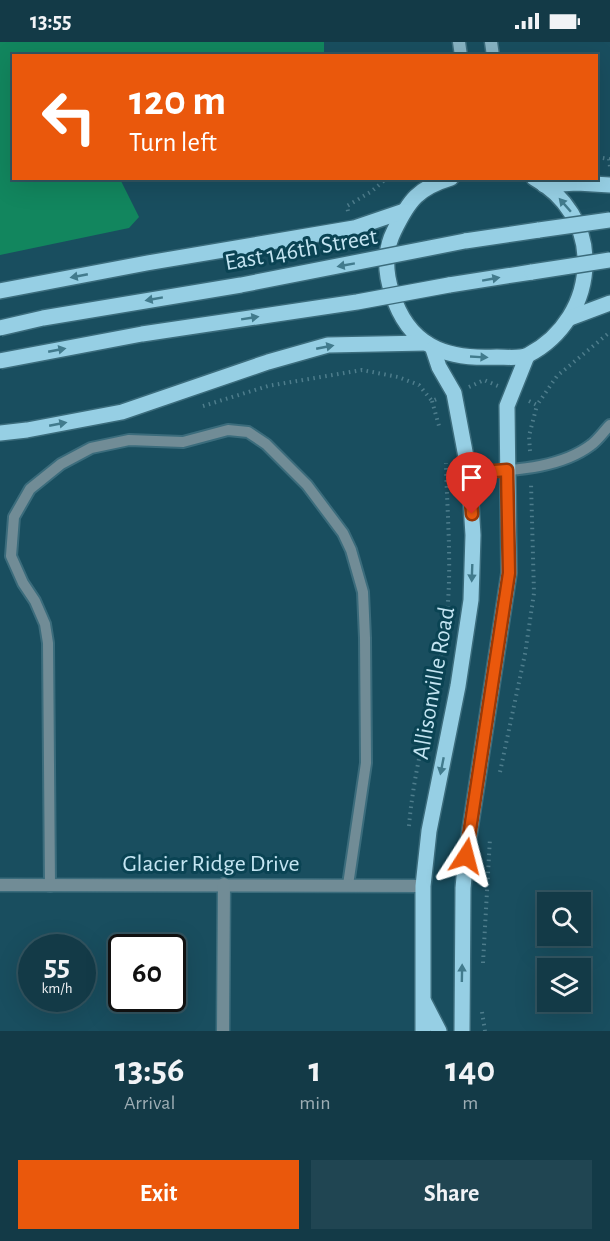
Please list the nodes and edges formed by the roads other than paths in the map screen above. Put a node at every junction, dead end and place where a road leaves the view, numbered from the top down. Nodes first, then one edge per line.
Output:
1 (537, 180) edge
2 (430, 182) edge
3 (610, 185) edge
4 (404, 211) junction
5 (610, 220) edge
6 (610, 260) edge
7 (0, 291) edge
8 (610, 303) edge
9 (570, 318) junction
10 (0, 328) edge
11 (429, 346) junction
12 (527, 356) junction
13 (0, 361) edge
14 (610, 425) edge
15 (0, 433) edge
16 (507, 470) junction
17 (469, 473) junction
18 (224, 884) junction
19 (0, 885) edge
20 (348, 885) junction
21 (50, 886) junction
22 (423, 886) junction
23 (423, 1000) junction
24 (224, 1031) edge
25 (423, 1031) edge
26 (438, 1031) edge
27 (462, 1031) edge

1 - 3 main road
9 -> 1 main road
2 - 4 main road
4 -> 7 main road
4 - 11 main road
5 -> 10 main road, East 146th Street, bridge
13 -> 6 main road, bridge
8 - 9 main road
9 - 12 main road
11 -> 12 main road
15 -> 11 main road
11 - 17 main road, Allisonville Road
12 - 16 main road
14 - 16 lane
16 - 17 lane
27 -> 16 main road
17 -> 22 main road, Allisonville Road
18 - 20 street, Glacier Ridge Drive
18 - 21 street, Glacier Ridge Drive
18 - 24 street
19 - 21 street, Glacier Ridge Drive
20 - 21 lane
20 - 22 street, Glacier Ridge Drive
22 - 23 main road, Allisonville Road
23 - 25 main road, Allisonville Road
23 - 26 main road

